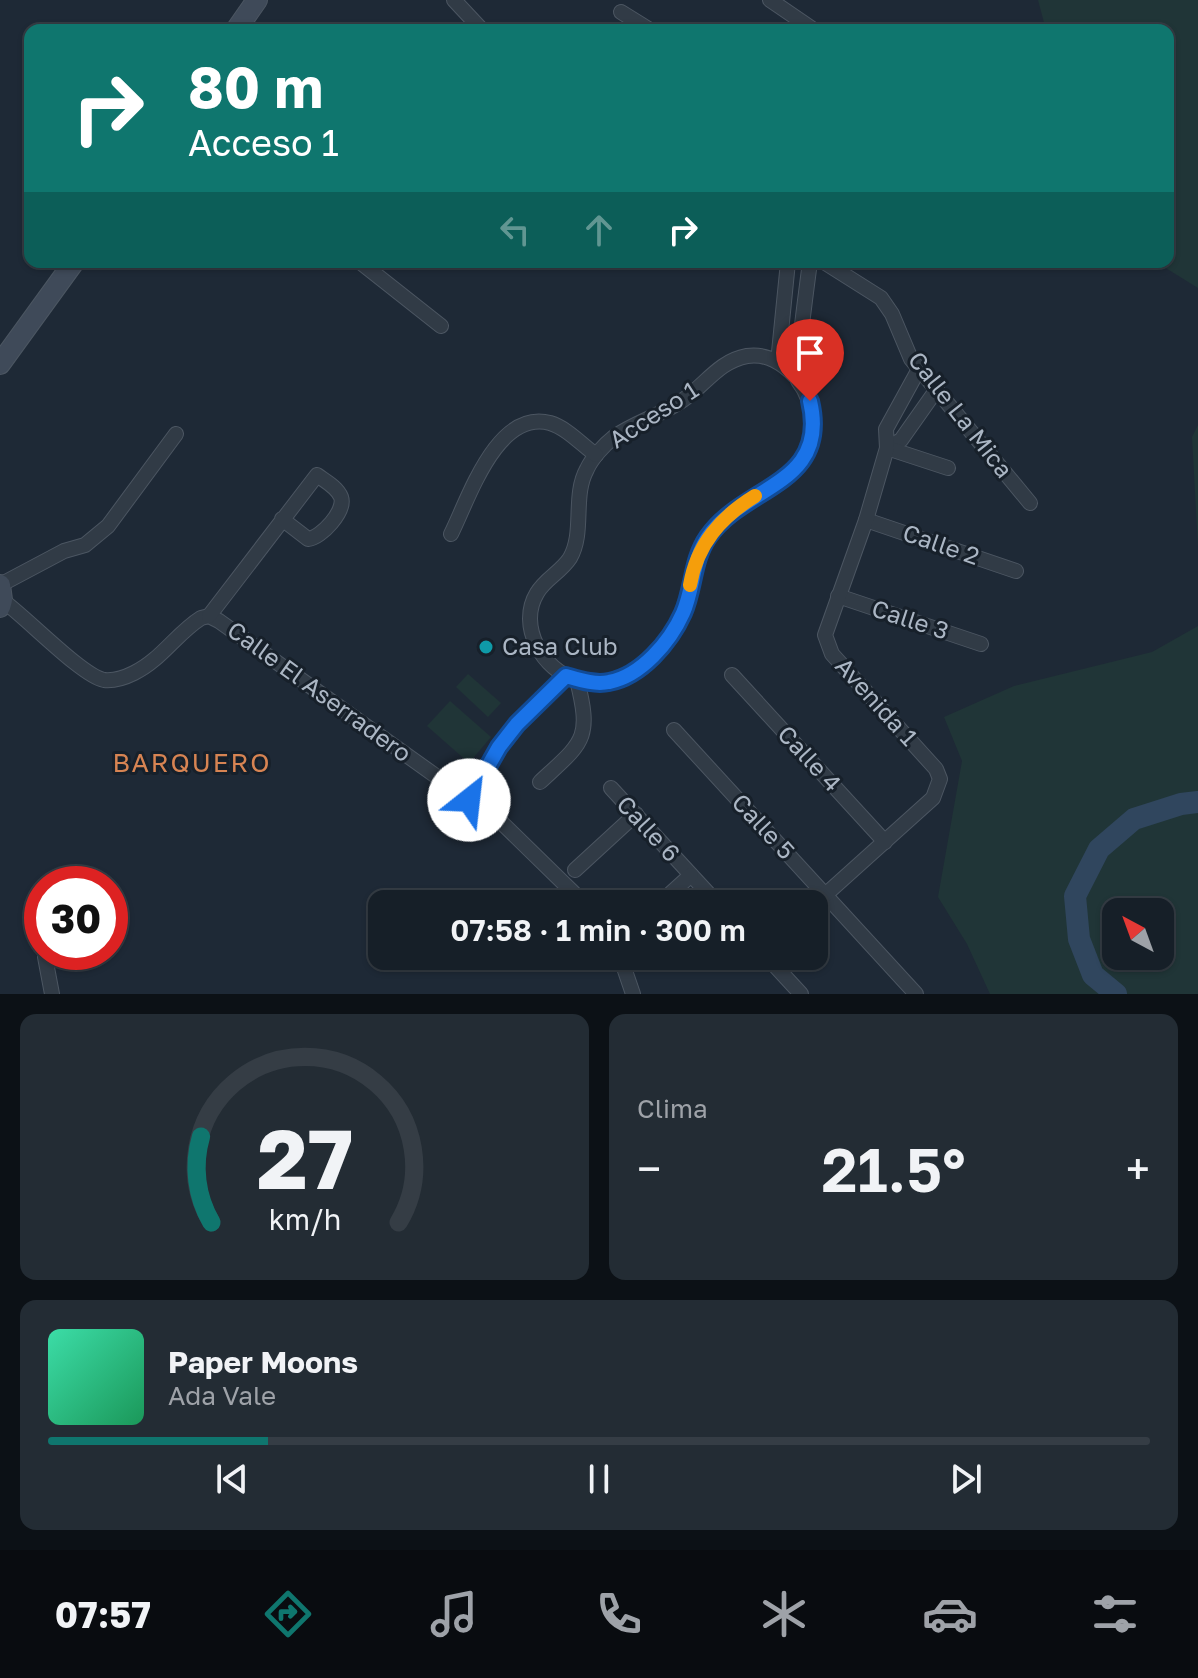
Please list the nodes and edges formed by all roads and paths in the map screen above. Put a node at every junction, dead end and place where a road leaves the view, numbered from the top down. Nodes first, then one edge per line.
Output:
1 (257, 0) edge
2 (454, 0) edge
3 (770, 0) edge
4 (621, 12) dead end
5 (240, 24) edge
6 (476, 24) edge
7 (640, 24) edge
8 (805, 24) edge
9 (70, 268) edge
10 (368, 268) edge
11 (787, 268) edge
12 (809, 268) edge
13 (834, 268) edge
14 (441, 326) dead end
15 (778, 362) junction
16 (0, 364) edge
17 (919, 369) junction
18 (795, 376) junction
19 (937, 389) junction
20 (176, 434) dead end
21 (887, 448) junction
22 (596, 455) junction
23 (948, 468) dead end
24 (1030, 503) dead end
25 (282, 519) junction
26 (866, 520) junction
27 (451, 534) dead end
28 (1016, 571) dead end
29 (1, 595) edge
30 (838, 596) junction
31 (209, 616) junction
32 (981, 644) dead end
33 (732, 675) dead end
34 (572, 678) junction
35 (674, 730) dead end
36 (540, 782) dead end
37 (611, 788) dead end
38 (469, 800) junction
39 (636, 814) junction
40 (885, 842) junction
41 (575, 870) dead end
42 (691, 875) junction
43 (571, 890) edge
44 (674, 890) edge
45 (705, 890) edge
46 (821, 890) edge
47 (828, 893) edge
48 (828, 897) edge
49 (47, 970) edge
50 (625, 970) edge
51 (779, 970) edge
52 (52, 994) edge
53 (633, 994) edge
54 (801, 994) edge
55 (916, 994) edge

1 - 5 main road
2 - 6 street
3 - 8 street
4 - 7 street
9 - 16 main road
10 - 14 street
11 - 15 street
12 - 18 street
13 - 17 street, Calle La Mica
15 - 18 street
15 - 22 street, Acceso 1
17 - 19 street, Calle La Mica
17 - 21 street, Avenida 1
18 - 34 street
19 - 21 street, Avenida 1
19 - 24 street, Calle La Mica
20 - 29 street
21 - 23 street
21 - 26 street, Avenida 1
22 - 27 street
22 - 34 street, Acceso 1
25 - 25 street
25 - 31 street
26 - 28 street, Calle 2
26 - 30 street, Avenida 1
29 - 31 street, Calle El Aserradero
30 - 32 street, Calle 3
30 - 40 street, Avenida 1
31 - 38 street, Calle El Aserradero
33 - 40 street, Calle 4
34 - 36 street
34 - 38 street
35 - 46 street, Calle 5
37 - 39 street, Calle 6
38 - 43 street, Calle El Aserradero
39 - 41 street
39 - 42 street, Calle 6
40 - 47 street, Avenida 1
42 - 44 street
42 - 45 street, Calle 6
48 - 55 street, Calle 5
49 - 52 street
50 - 53 street
51 - 54 street

